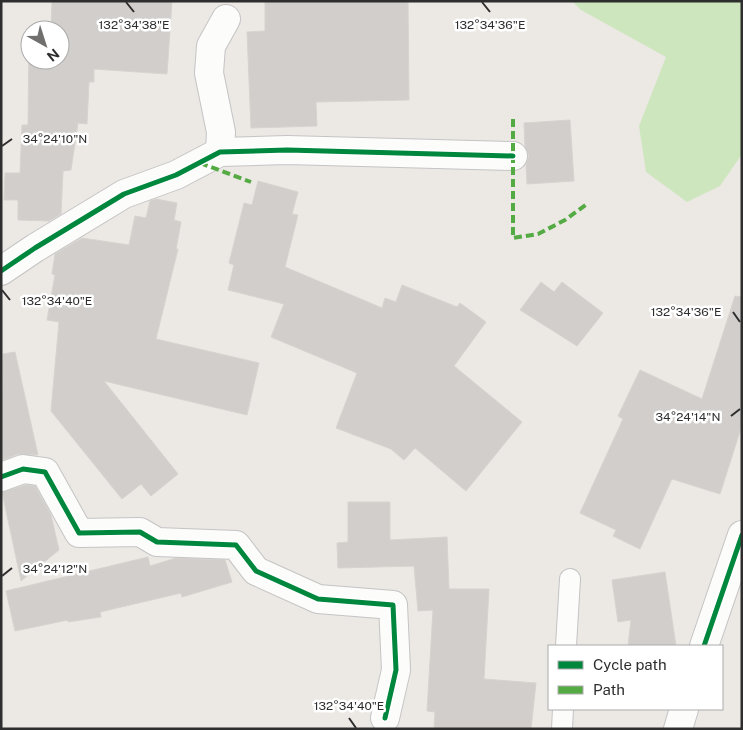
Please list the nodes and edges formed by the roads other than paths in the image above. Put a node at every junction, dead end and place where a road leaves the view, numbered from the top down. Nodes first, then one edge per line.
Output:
1 (226, 19) dead end
2 (220, 152) junction
3 (513, 156) dead end
4 (1, 272) edge
5 (1, 477) edge
6 (742, 535) edge
7 (570, 579) dead end
8 (732, 594) edge
9 (566, 645) edge
10 (705, 645) edge
11 (563, 710) edge
12 (684, 710) edge
13 (385, 718) dead end
14 (562, 729) edge
15 (678, 729) edge

1 - 2 street
2 - 3 street
2 - 4 street
5 - 13 street
6 - 8 street
7 - 9 lane
8 - 10 street
11 - 14 lane
12 - 15 street

